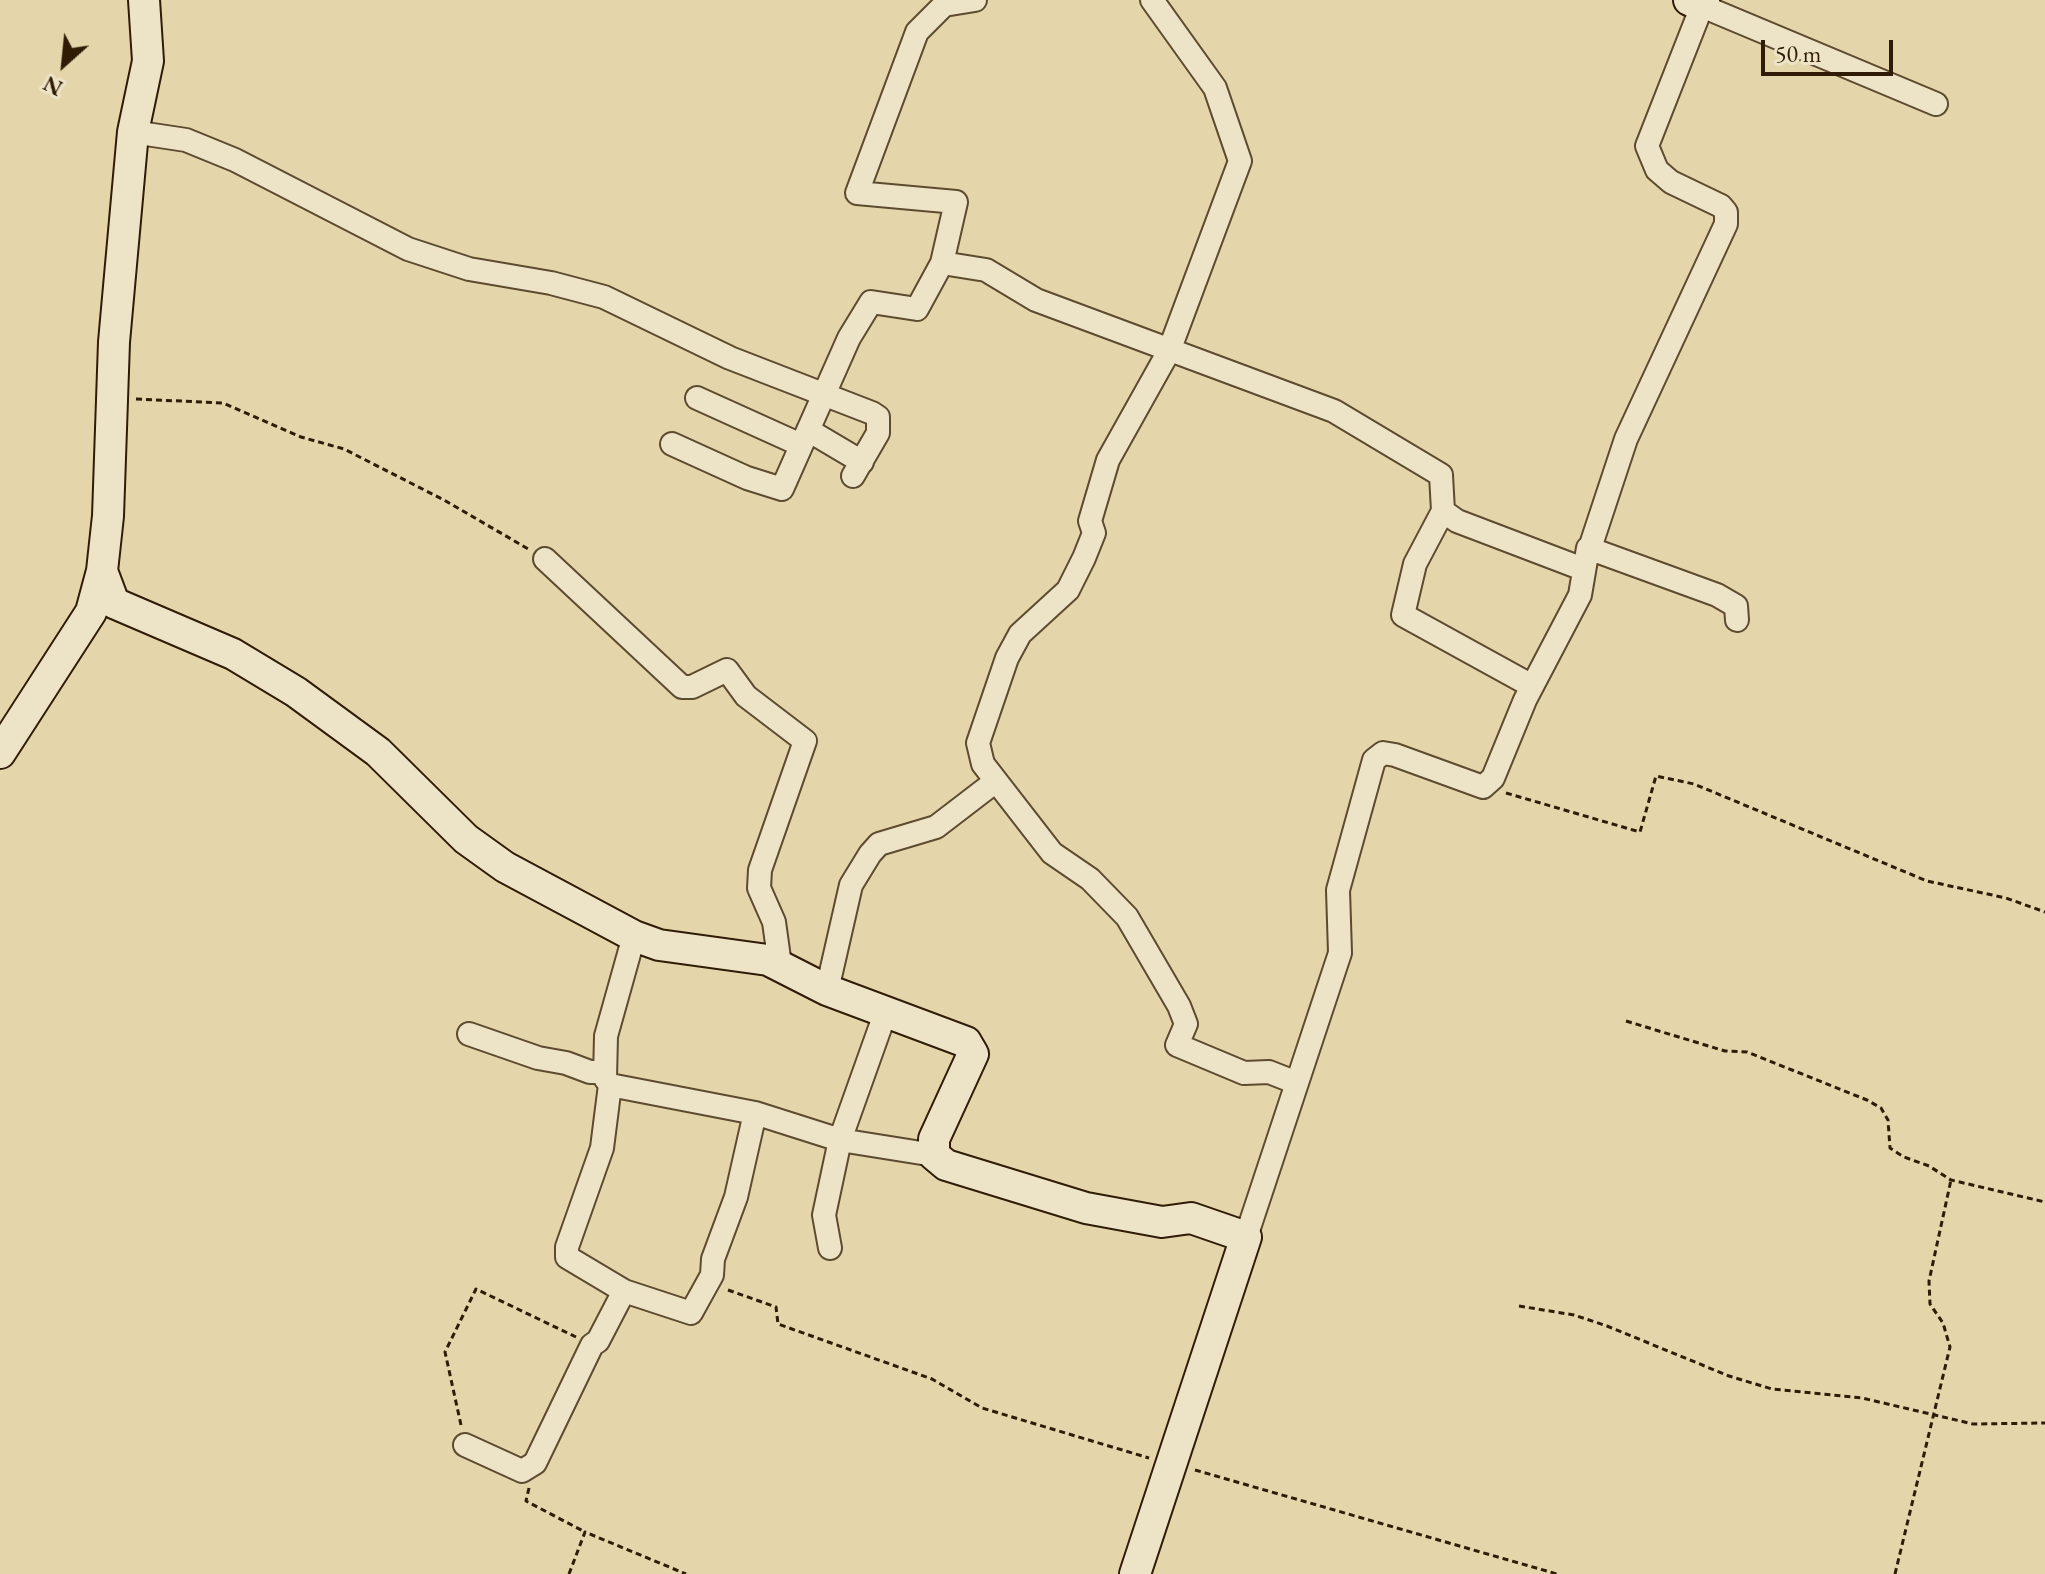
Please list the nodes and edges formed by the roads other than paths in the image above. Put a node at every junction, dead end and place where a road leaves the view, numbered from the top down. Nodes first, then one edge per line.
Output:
1 (144, 0) edge
2 (975, 0) edge
3 (1152, 0) edge
4 (1698, 2) edge
5 (1936, 104) dead end
6 (133, 132) junction
7 (942, 263) junction
8 (1169, 351) junction
9 (826, 395) junction
10 (697, 398) dead end
11 (804, 438) junction
12 (672, 444) dead end
13 (1443, 511) junction
14 (1588, 548) junction
15 (545, 559) road end
16 (102, 571) junction
17 (1737, 620) dead end
18 (1532, 686) junction
19 (0, 753) edge
20 (996, 781) junction
21 (634, 936) junction
22 (780, 965) junction
23 (827, 990) junction
24 (886, 1011) junction
25 (469, 1034) dead end
26 (608, 1078) junction
27 (1297, 1083) junction
28 (755, 1113) junction
29 (840, 1140) junction
30 (934, 1155) junction
31 (1246, 1237) junction
32 (830, 1248) dead end
33 (624, 1291) junction
34 (465, 1445) road end
35 (1135, 1574) edge

1 - 6 street
2 - 7 street
3 - 8 street
4 - 5 street
4 - 14 street
6 - 9 street
6 - 16 street
7 - 8 street
7 - 9 street
8 - 13 street
8 - 20 street
9 - 11 street
9 - 11 street
10 - 11 street
11 - 12 street
13 - 14 street
13 - 18 street
14 - 17 street
14 - 18 street
15 - 22 street
16 - 19 street
16 - 21 street
18 - 27 street
20 - 23 street
20 - 27 street
21 - 22 street
21 - 26 street
22 - 23 street
23 - 24 street
24 - 29 street
24 - 30 street
25 - 26 street
26 - 28 street
26 - 33 street
27 - 31 street
28 - 29 street
28 - 33 street
29 - 30 street
29 - 32 street
30 - 31 street
31 - 35 street
33 - 34 street

